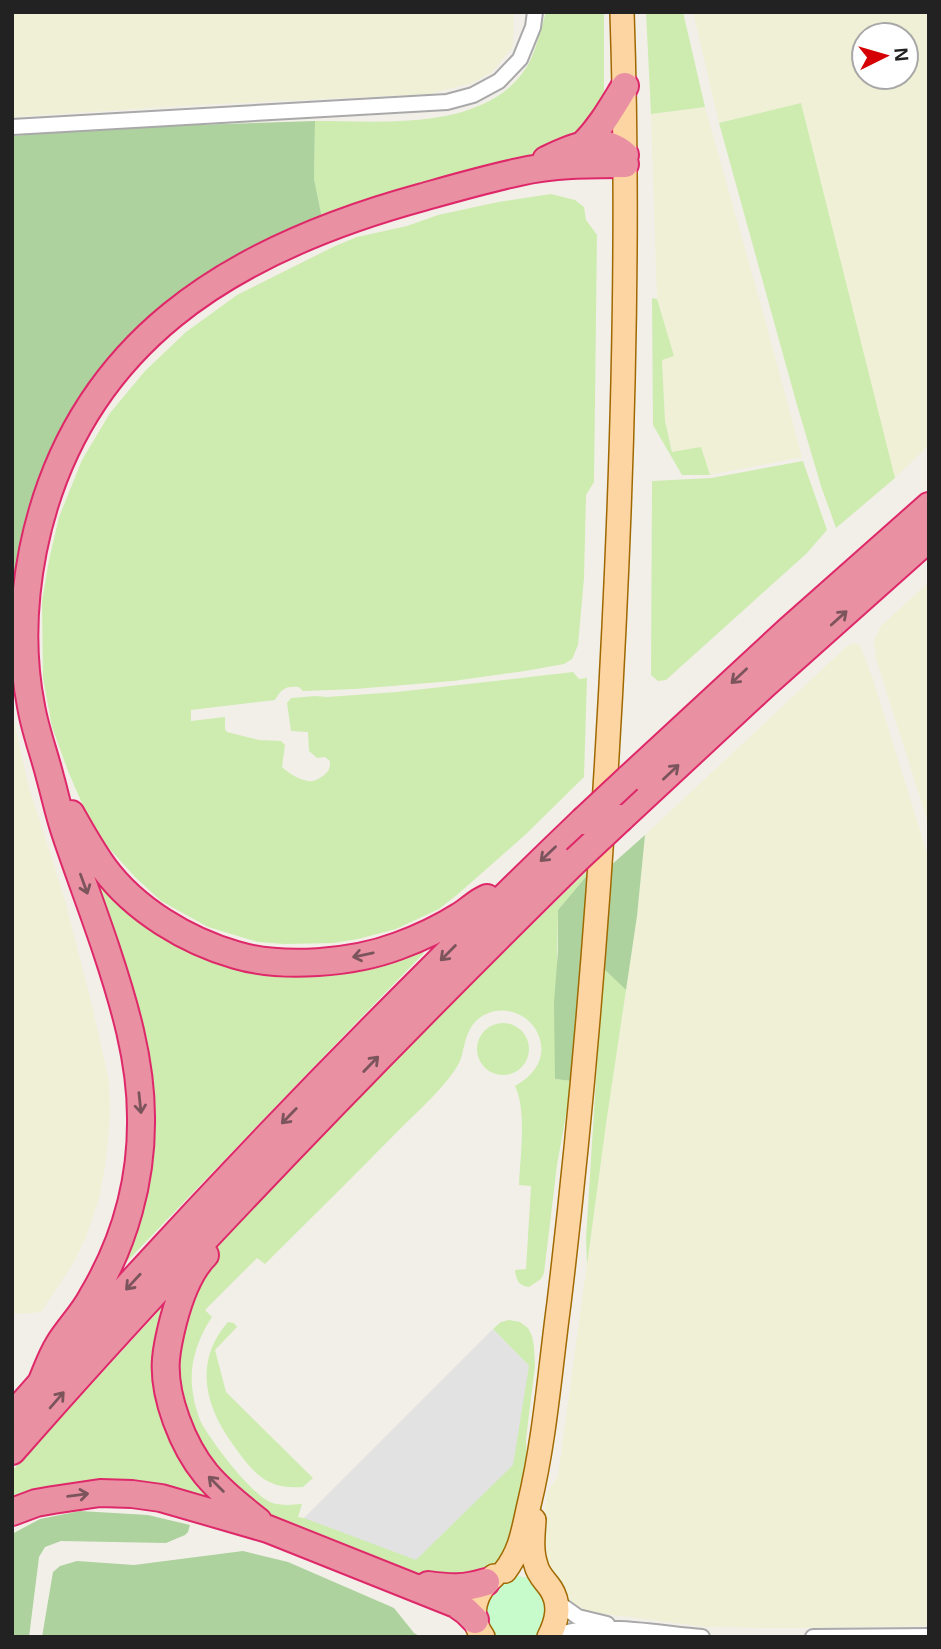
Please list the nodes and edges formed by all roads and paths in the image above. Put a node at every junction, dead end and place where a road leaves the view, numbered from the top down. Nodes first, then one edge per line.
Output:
1 (535, 12) edge
2 (622, 12) edge
3 (625, 86) junction
4 (12, 127) edge
5 (584, 144) junction
6 (625, 159) junction
7 (521, 171) junction
8 (929, 506) edge
9 (929, 538) edge
10 (49, 772) junction
11 (514, 888) junction
12 (240, 1202) junction
13 (42, 1381) junction
14 (12, 1416) edge
15 (12, 1451) edge
16 (535, 1479) junction
17 (12, 1512) edge
18 (268, 1529) junction
19 (495, 1577) junction
20 (402, 1581) junction
21 (544, 1581) junction
22 (556, 1602) junction
23 (479, 1629) edge
24 (628, 1630) junction
25 (929, 1636) edge
26 (549, 1637) edge
27 (702, 1637) edge
28 (813, 1637) edge

1 - 4 street
2 - 3 main road
3 - 5 highway
3 - 6 main road
5 - 6 highway
5 - 7 highway
6 - 7 highway
6 - 16 main road
7 - 10 highway
8 -> 11 highway, bridge
12 -> 9 highway, bridge
11 -> 10 highway
10 -> 13 highway
11 -> 13 highway
15 -> 12 highway
18 -> 12 highway
13 - 14 highway
16 - 19 main road
16 - 21 main road
17 -> 18 highway
18 - 20 highway
19 - 20 highway
19 - 21 main road
19 - 23 main road
20 - 23 highway
21 - 22 main road
22 - 24 street
22 - 26 main road
24 - 26 street
24 - 27 street
25 - 28 street

